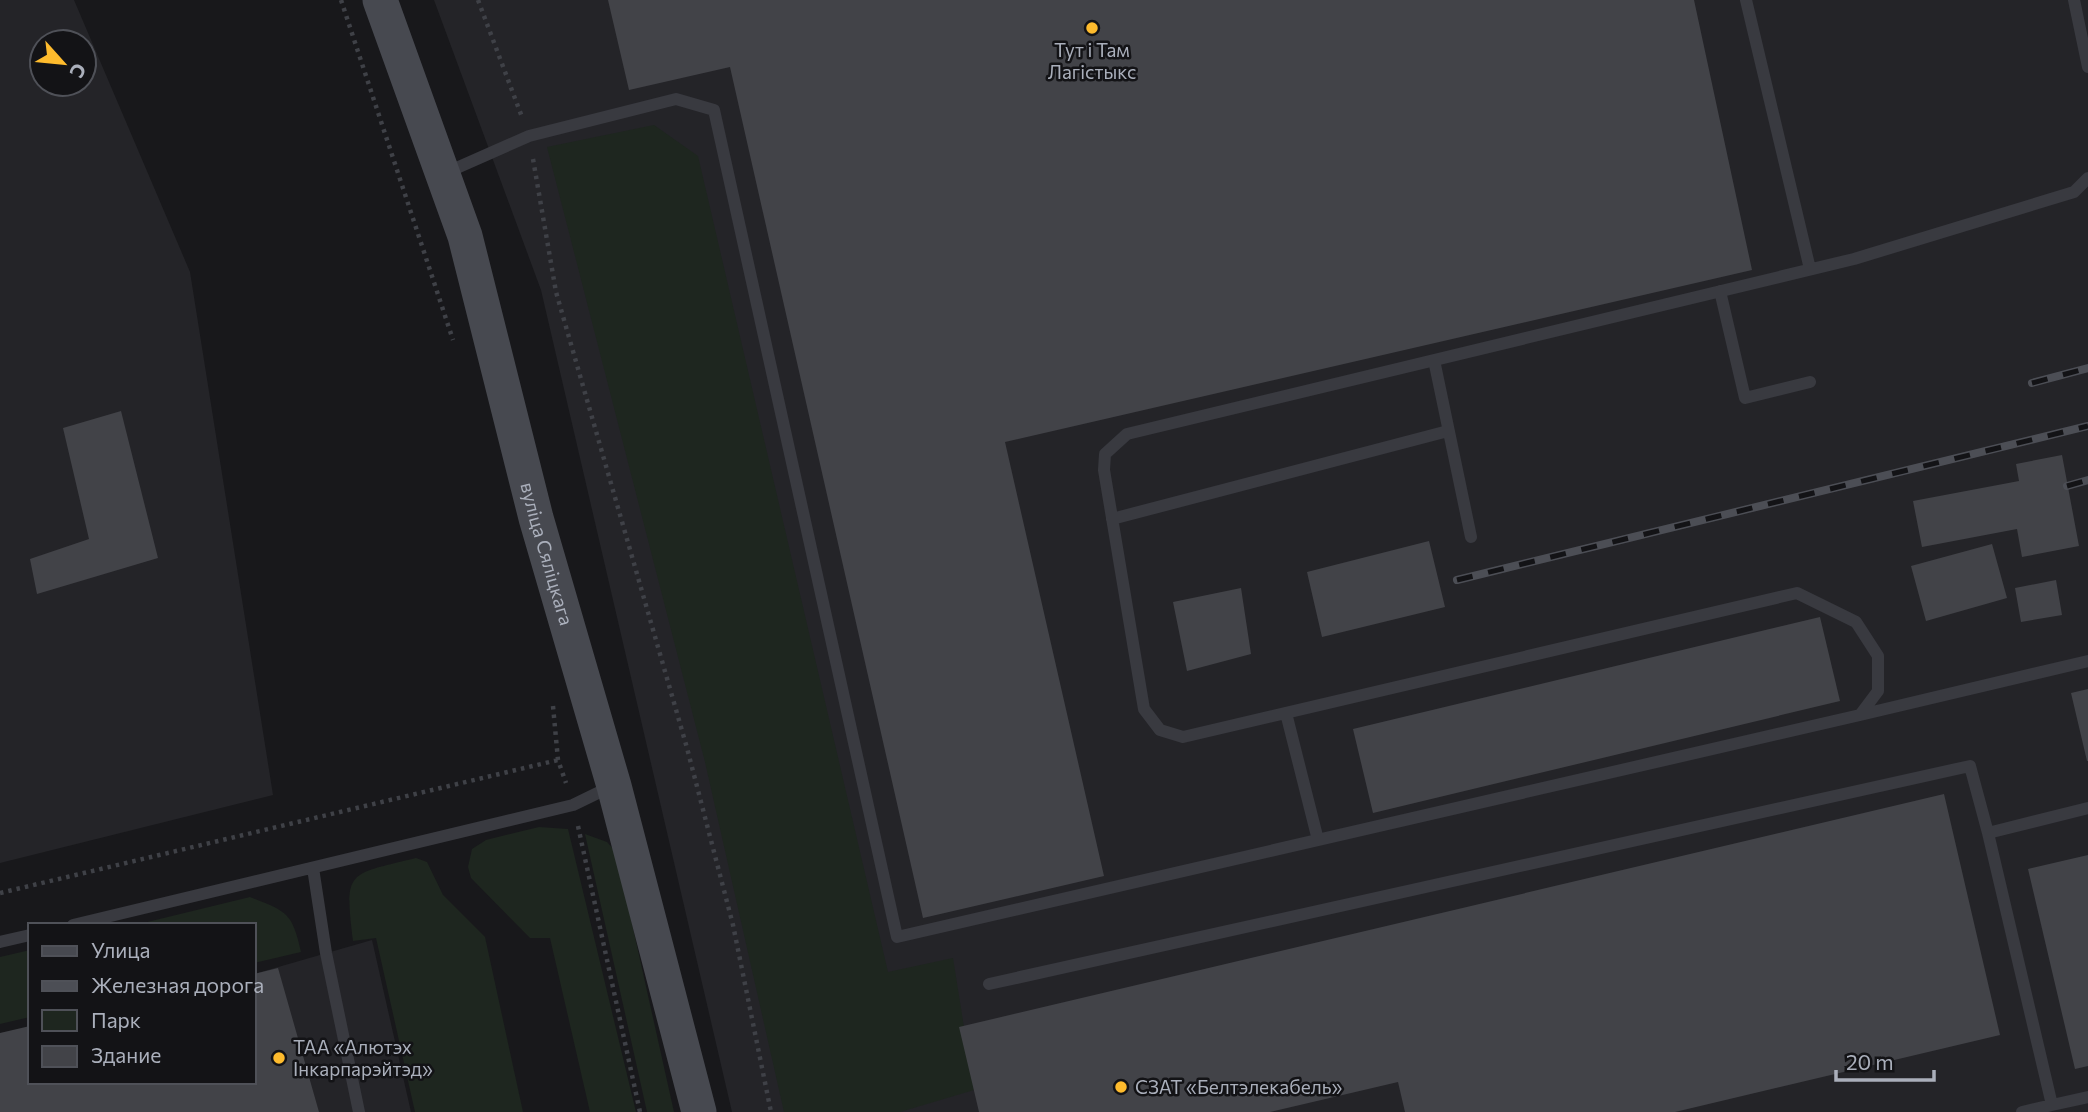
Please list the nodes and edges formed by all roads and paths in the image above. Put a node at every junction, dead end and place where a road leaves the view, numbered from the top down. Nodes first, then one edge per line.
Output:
1 (341, 0) edge
2 (380, 0) edge
3 (478, 0) edge
4 (1746, 0) edge
5 (2074, 0) edge
6 (2088, 67) edge
7 (530, 136) junction
8 (443, 174) junction
9 (2088, 178) edge
10 (1811, 269) junction
11 (1720, 291) junction
12 (454, 342) dead end
13 (1434, 360) junction
14 (1810, 382) dead end
15 (1448, 431) junction
16 (1112, 519) junction
17 (1471, 537) dead end
18 (2088, 661) edge
19 (550, 698) dead end
20 (1286, 713) junction
21 (1860, 715) junction
22 (558, 760) junction
23 (614, 786) junction
24 (573, 805) junction
25 (2088, 808) edge
26 (1988, 833) junction
27 (1318, 840) junction
28 (313, 868) junction
29 (0, 892) edge
30 (82, 923) edge
31 (28, 935) edge
32 (0, 942) edge
33 (989, 984) dead end
34 (2088, 1097) edge
35 (2052, 1105) junction
36 (638, 1110) edge
37 (359, 1112) edge
38 (699, 1112) edge
39 (771, 1112) edge
40 (2022, 1112) edge

1 - 12 path
2 - 8 main road, вуліца Сяліцкага
3 - 7 path
4 - 10 lane
5 - 6 lane
7 - 8 lane
7 - 27 lane
7 - 39 path
8 - 23 main road, вуліца Сяліцкага
9 - 10 lane
10 - 11 lane
11 - 13 lane
11 - 14 lane
13 - 15 lane
13 - 16 lane
15 - 16 lane
15 - 17 lane
16 - 20 lane
18 - 21 lane
19 - 22 path
20 - 21 lane
20 - 27 lane
21 - 27 lane
22 - 24 path
22 - 29 path
23 - 24 lane
23 - 38 main road, вуліца Сяліцкага
24 - 28 lane
24 - 36 path
25 - 26 lane
26 - 33 lane
26 - 35 lane
28 - 30 lane
28 - 37 lane
31 - 32 lane
34 - 35 lane
35 - 40 lane

